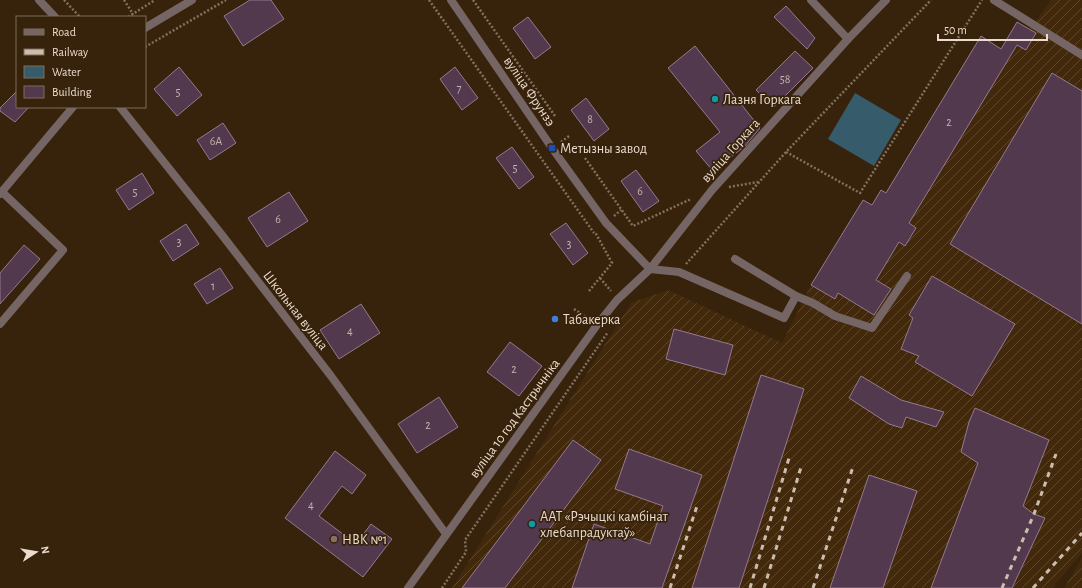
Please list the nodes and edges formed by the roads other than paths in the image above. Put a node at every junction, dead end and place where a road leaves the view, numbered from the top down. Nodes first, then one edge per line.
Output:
1 (192, 0) edge
2 (451, 0) edge
3 (811, 0) edge
4 (886, 0) edge
5 (994, 0) edge
6 (41, 1) edge
7 (54, 16) edge
8 (146, 27) edge
9 (848, 40) junction
10 (1082, 55) edge
11 (72, 108) edge
12 (121, 108) edge
13 (1, 193) edge
14 (734, 259) dead end
15 (650, 269) junction
16 (907, 276) dead end
17 (796, 296) junction
18 (0, 324) edge
19 (446, 534) junction
20 (408, 588) edge

1 - 8 street
2 - 15 street, вуліца Фрунзэ
3 - 9 street
4 - 9 street, вуліца Горкага
5 - 10 street
6 - 7 street
9 - 15 street, вуліца Горкага
11 - 13 street
12 - 19 street, Школьная вуліца
13 - 18 street
14 - 17 street
15 - 17 street
15 - 19 street, вуліца 10 год Кастрычніка
16 - 17 street
19 - 20 street, вуліца 10 год Кастрычніка

